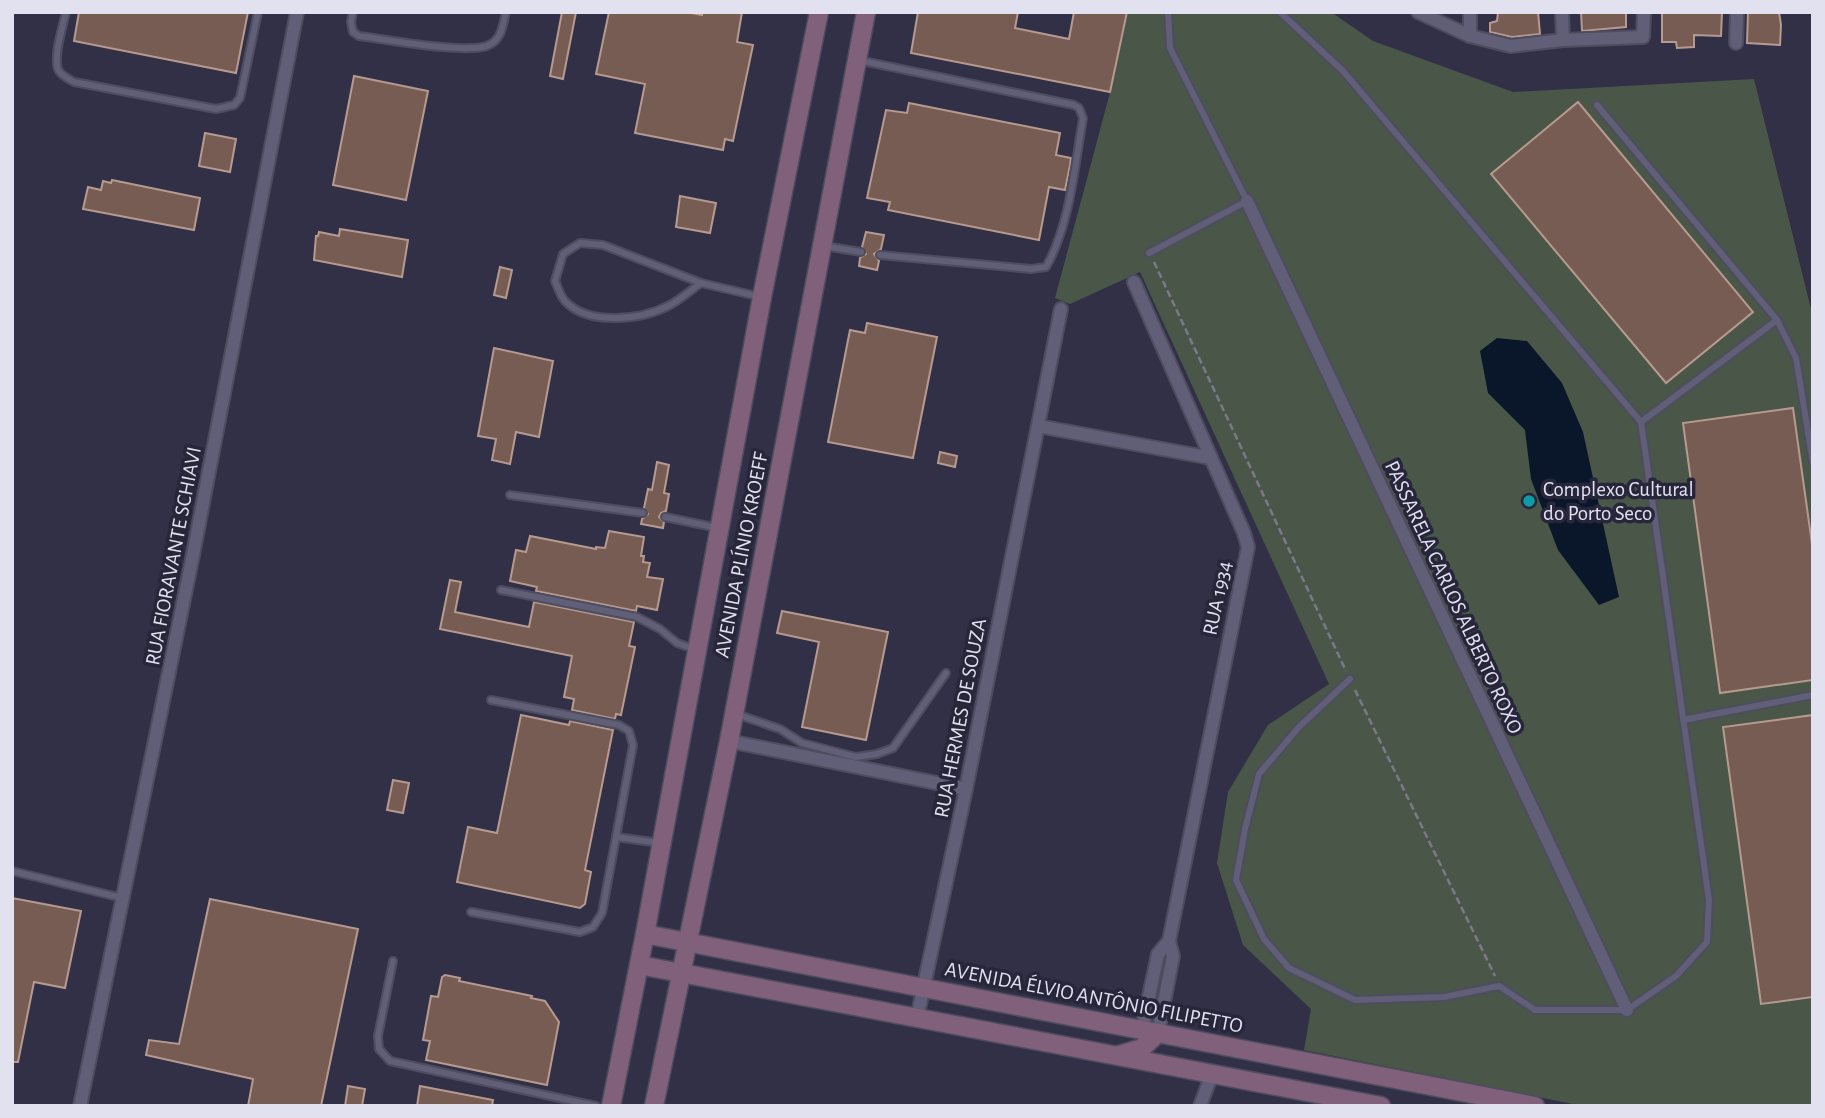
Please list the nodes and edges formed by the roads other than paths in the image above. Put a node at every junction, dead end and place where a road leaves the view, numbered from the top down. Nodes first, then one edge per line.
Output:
1 (66, 12) edge
2 (258, 12) edge
3 (297, 12) edge
4 (353, 12) edge
5 (506, 12) edge
6 (819, 12) edge
7 (866, 12) edge
8 (1168, 12) edge
9 (1280, 12) edge
10 (1418, 12) edge
11 (1471, 12) edge
12 (1562, 12) edge
13 (1644, 12) edge
14 (1737, 12) edge
15 (1470, 36) junction
16 (1563, 40) junction
17 (1736, 43) dead end
18 (858, 60) junction
19 (1597, 105) dead end
20 (1247, 201) junction
21 (822, 246) junction
22 (861, 252) dead end
23 (1149, 253) road end
24 (880, 255) dead end
25 (1134, 282) dead end
26 (701, 283) junction
27 (762, 297) junction
28 (1061, 309) dead end
29 (1777, 320) junction
30 (1641, 422) junction
31 (1038, 426) junction
32 (1211, 458) junction
33 (1813, 463) edge
34 (510, 495) dead end
35 (643, 513) dead end
36 (665, 517) dead end
37 (720, 528) junction
38 (500, 590) dead end
39 (698, 651) junction
40 (946, 673) dead end
41 (1350, 680) road end
42 (1813, 695) edge
43 (491, 700) dead end
44 (734, 713) junction
45 (1684, 720) junction
46 (729, 741) junction
47 (966, 789) junction
48 (616, 837) junction
49 (662, 843) junction
50 (12, 871) edge
51 (122, 898) junction
52 (471, 912) dead end
53 (645, 934) junction
54 (688, 942) junction
55 (393, 961) dead end
56 (639, 965) junction
57 (681, 973) junction
58 (923, 988) junction
59 (1627, 1010) junction
60 (917, 1018) junction
61 (1149, 1035) junction
62 (1116, 1055) junction
63 (1175, 1067) junction
64 (1212, 1073) junction
65 (80, 1106) edge
66 (596, 1106) edge
67 (611, 1106) edge
68 (654, 1106) edge
69 (1200, 1106) edge
70 (1381, 1106) edge
71 (1535, 1106) edge

1 - 2 lane
3 - 51 street, RUA FIORAVANTE SCHIAVI
4 - 5 lane
6 - 27 main road, AVENIDA PLÍNIO KROEFF
7 - 18 main road, AVENIDA PLÍNIO KROEFF
8 - 20 lane
9 - 30 lane
10 - 15 street
11 - 15 street
12 - 16 street
13 - 16 street
14 - 17 street
15 - 16 street
18 - 21 main road, AVENIDA PLÍNIO KROEFF
18 - 24 lane
19 - 29 lane
20 - 23 lane
20 - 59 street, PASSARELA CARLOS ALBERTO ROXO
21 - 22 lane
21 - 44 main road, AVENIDA PLÍNIO KROEFF
25 - 32 street, RUA 1934
26 - 26 lane
26 - 27 lane
27 - 37 main road, AVENIDA PLÍNIO KROEFF
28 - 31 street, RUA HERMES DE SOUZA
29 - 30 lane
29 - 33 lane
30 - 45 lane
31 - 32 street
31 - 47 street, RUA HERMES DE SOUZA
32 - 61 street, RUA 1934
34 - 35 lane
36 - 37 lane
37 - 39 main road, AVENIDA PLÍNIO KROEFF
38 - 39 lane
39 - 49 main road, AVENIDA PLÍNIO KROEFF
40 - 44 lane
41 - 59 lane
42 - 45 lane
43 - 48 lane
44 - 46 main road, AVENIDA PLÍNIO KROEFF
45 - 59 lane
46 - 47 street
46 - 54 main road, AVENIDA PLÍNIO KROEFF
47 - 58 street, RUA HERMES DE SOUZA
48 - 49 lane
48 - 52 lane
49 - 53 main road, AVENIDA PLÍNIO KROEFF
50 - 51 lane
51 - 65 street, RUA FIORAVANTE SCHIAVI
53 - 54 main road, AVENIDA ÉLVIO ANTÔNIO FILIPETTO
53 - 56 main road, AVENIDA PLÍNIO KROEFF
54 - 57 main road, AVENIDA PLÍNIO KROEFF
54 - 58 main road, AVENIDA ÉLVIO ANTÔNIO FILIPETTO
55 - 66 lane
56 - 57 main road
56 - 67 main road, AVENIDA PLÍNIO KROEFF
57 - 60 main road
57 - 68 main road, AVENIDA PLÍNIO KROEFF
58 - 60 street, RUA HERMES DE SOUZA
58 - 61 main road, AVENIDA ÉLVIO ANTÔNIO FILIPETTO
60 - 62 main road
61 - 62 main road
61 - 63 main road
61 - 71 main road, AVENIDA ÉLVIO ANTÔNIO FILIPETTO
62 - 63 main road
63 - 64 main road
64 - 69 street
64 - 70 main road

